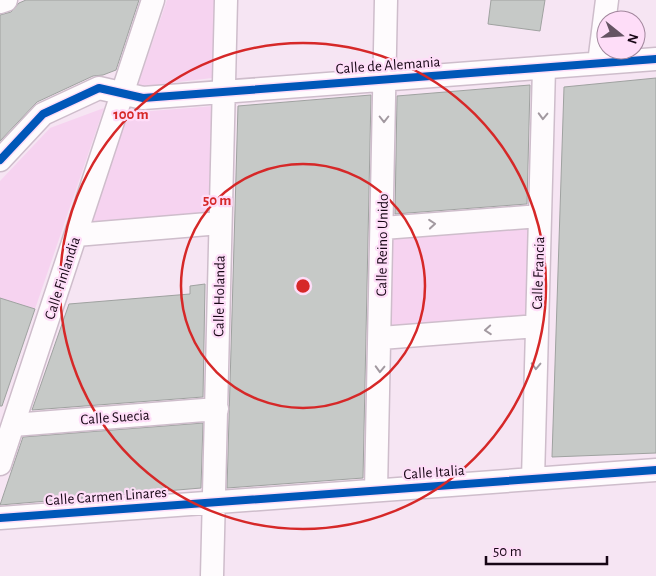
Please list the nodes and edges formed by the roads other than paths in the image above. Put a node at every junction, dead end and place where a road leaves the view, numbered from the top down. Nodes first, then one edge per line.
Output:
1 (6, 0) edge
2 (153, 0) edge
3 (226, 0) edge
4 (386, 0) edge
5 (607, 0) edge
6 (0, 2) edge
7 (656, 59) edge
8 (599, 63) junction
9 (544, 68) junction
10 (384, 79) junction
11 (224, 91) junction
12 (123, 92) junction
13 (0, 160) edge
14 (540, 216) junction
15 (220, 223) junction
16 (383, 228) junction
17 (76, 235) junction
18 (537, 326) junction
19 (381, 338) junction
20 (216, 410) junction
21 (13, 425) junction
22 (0, 464) edge
23 (656, 470) edge
24 (533, 479) junction
25 (376, 490) junction
26 (214, 502) junction
27 (0, 518) edge
28 (212, 576) edge

1 - 6 street
2 - 12 street, Calle Finlandia
3 - 11 street, Calle Holanda
4 - 10 street, Calle Reino Unido
5 - 8 street
7 - 8 street, Calle de Alemania
8 - 9 street, Calle de Alemania
9 - 10 street, Calle de Alemania
9 -> 14 street, Calle Francia
10 - 11 street, Calle de Alemania
10 -> 16 street, Calle Reino Unido
11 - 12 street, Calle de Alemania
11 - 15 street, Calle Holanda
12 - 13 street, Calle de Alemania
12 - 17 street, Calle Finlandia
16 -> 14 street
14 - 18 street, Calle Francia
15 - 17 street
15 - 20 street, Calle Holanda
16 - 19 street, Calle Reino Unido
17 - 21 street, Calle Finlandia
18 -> 19 street
18 -> 24 street, Calle Francia
19 -> 25 street, Calle Reino Unido
20 - 21 street, Calle Suecia
20 - 26 street, Calle Holanda
21 - 22 street, Calle Finlandia
23 - 24 street, Calle Italia
24 - 25 street, Calle Italia
25 - 26 street, Calle Italia
26 - 27 street, Calle Carmen Linares
26 - 28 street, Calle Holanda

